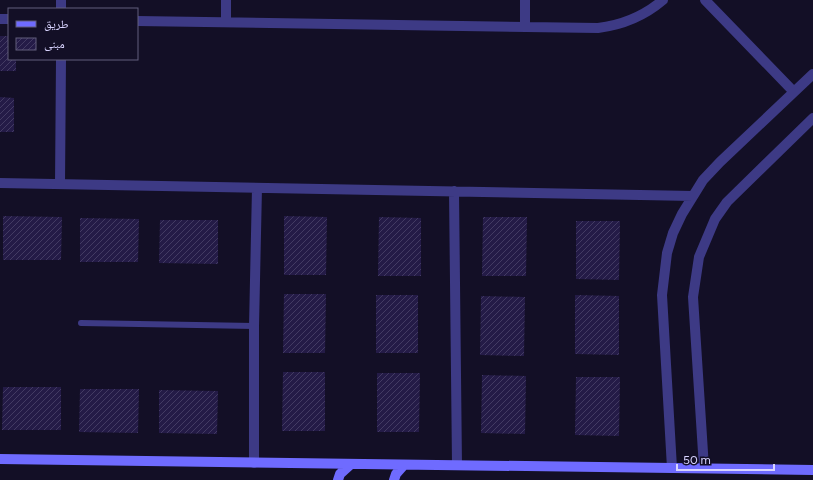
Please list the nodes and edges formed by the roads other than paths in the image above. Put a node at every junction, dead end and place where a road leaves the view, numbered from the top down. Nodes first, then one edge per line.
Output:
1 (226, 0) edge
2 (525, 0) edge
3 (663, 0) edge
4 (705, 0) edge
5 (138, 21) edge
6 (226, 22) junction
7 (525, 26) junction
8 (61, 60) edge
9 (813, 74) edge
10 (794, 92) junction
11 (813, 118) edge
12 (0, 183) edge
13 (60, 184) junction
14 (257, 188) junction
15 (454, 191) junction
16 (693, 196) junction
17 (81, 323) dead end
18 (254, 326) junction
19 (0, 459) edge
20 (254, 463) junction
21 (351, 464) junction
22 (404, 464) junction
23 (457, 465) junction
24 (672, 468) junction
25 (704, 468) junction
26 (813, 470) edge
27 (338, 480) edge
28 (394, 480) edge

1 - 6 street
2 - 7 street
3 - 7 street
4 - 10 street
5 - 6 street
6 - 7 street
8 - 13 street
9 - 10 street
10 - 16 street
11 - 25 street
12 - 13 street
13 - 14 street
14 - 15 street
14 - 18 street
15 - 16 street
15 - 23 street
16 - 24 street
17 - 18 lane
18 - 20 street
19 - 20 street
20 - 21 street
21 - 22 street
21 - 27 street
22 - 23 street
22 - 28 street
23 - 24 street
24 - 25 street
25 - 26 street

